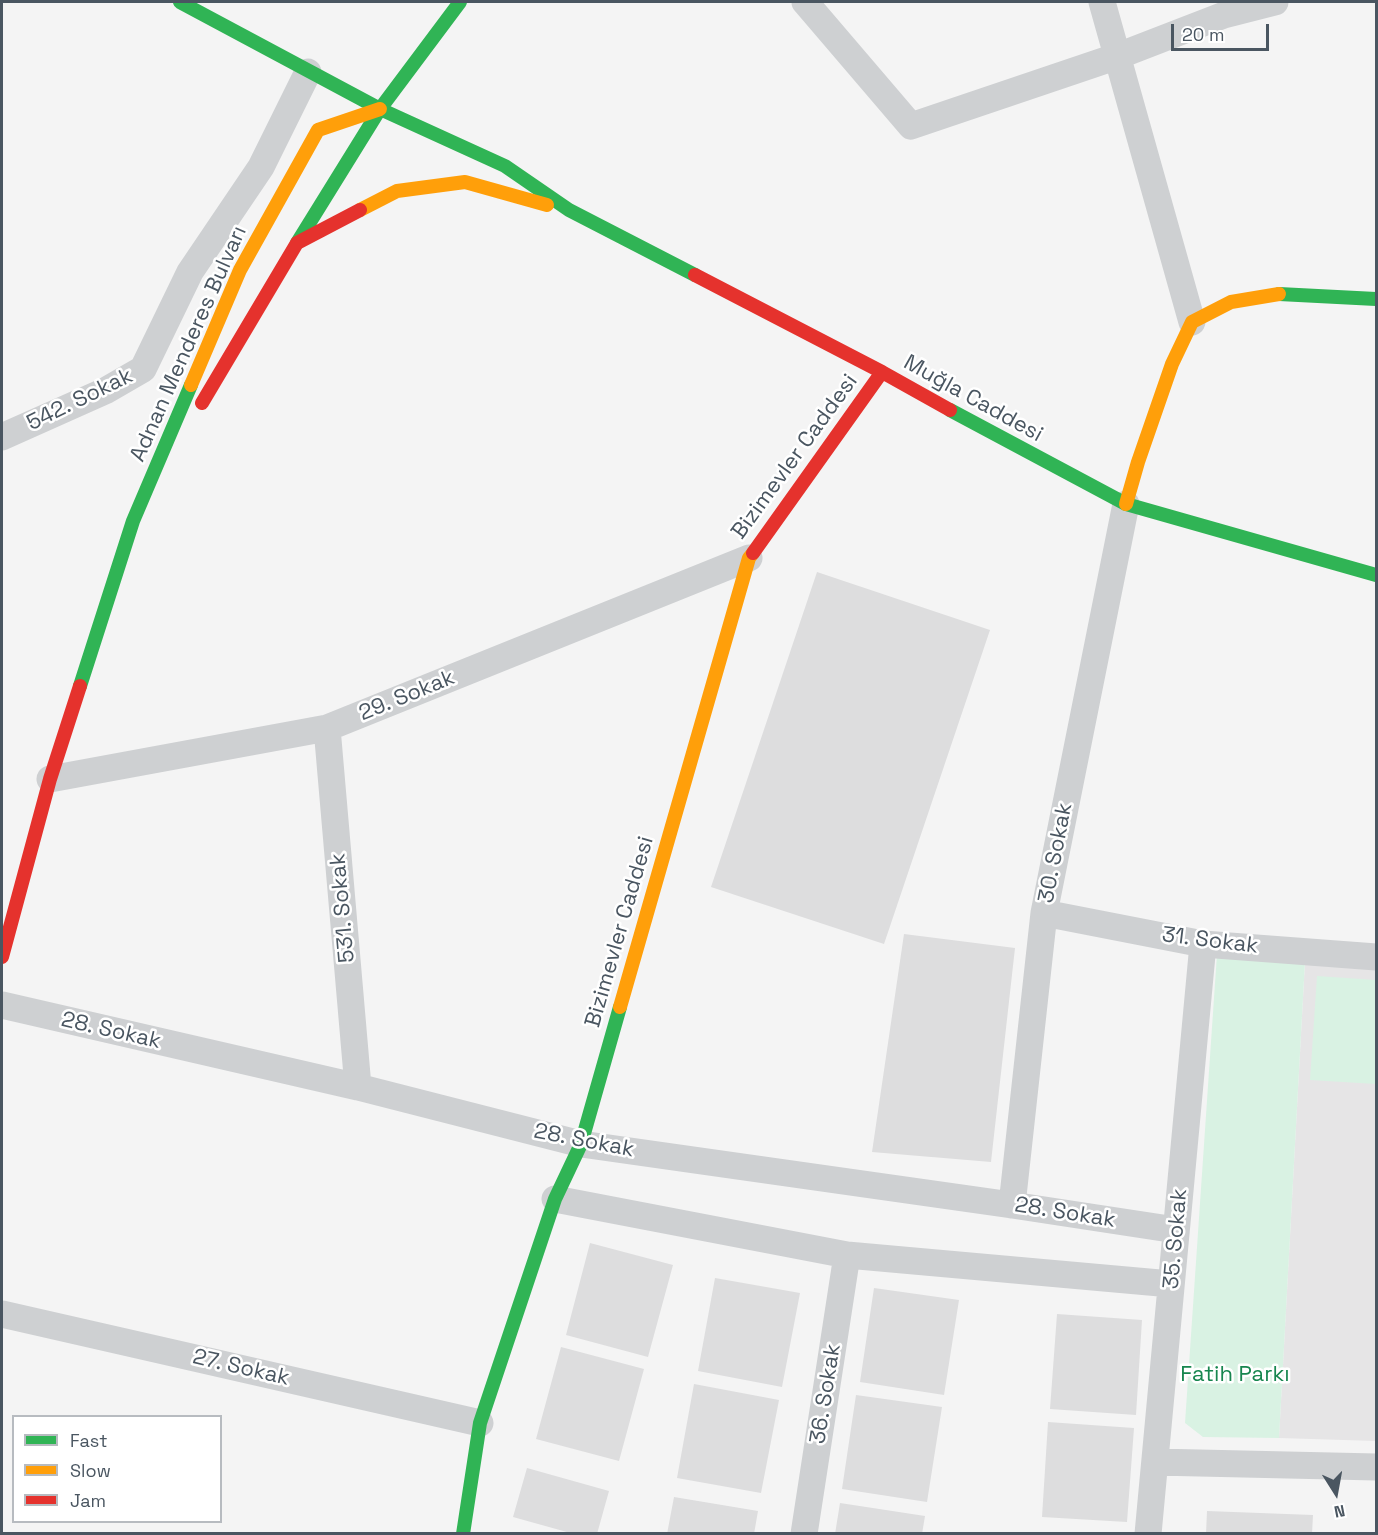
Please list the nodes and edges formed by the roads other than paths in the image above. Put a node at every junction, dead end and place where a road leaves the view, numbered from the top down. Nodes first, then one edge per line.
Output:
1 (180, 2) edge
2 (460, 2) edge
3 (805, 2) edge
4 (1102, 2) edge
5 (1275, 2) edge
6 (1118, 56) junction
7 (308, 72) junction
8 (380, 109) junction
9 (569, 210) junction
10 (297, 243) junction
11 (1377, 299) edge
12 (1192, 322) junction
13 (882, 372) junction
14 (2, 438) edge
15 (1126, 504) junction
16 (133, 521) junction
17 (749, 558) junction
18 (1377, 575) edge
19 (327, 728) junction
20 (50, 779) junction
21 (1044, 913) junction
22 (1203, 944) junction
23 (2, 957) edge
24 (1377, 957) edge
25 (2, 1005) edge
26 (358, 1087) junction
27 (581, 1144) junction
28 (555, 1199) junction
29 (1012, 1205) junction
30 (1176, 1230) junction
31 (847, 1255) junction
32 (1171, 1284) junction
33 (2, 1314) edge
34 (480, 1423) junction
35 (1155, 1462) junction
36 (1377, 1467) edge
37 (463, 1533) edge
38 (804, 1533) edge
39 (1148, 1533) edge

1 - 7 main road, Muğla Caddesi
2 - 8 main road
3 - 6 street
4 - 6 street
5 - 6 street
6 - 12 street
7 - 8 main road, Muğla Caddesi
7 - 14 street, 542. Sokak
8 - 9 main road, Muğla Caddesi
8 - 10 main road, Adnan Menderes Bulvarı
8 - 16 main road, Adnan Menderes Bulvarı
9 - 10 main road, Muğla Caddesi
9 - 13 main road, Muğla Caddesi
10 - 16 main road, Adnan Menderes Bulvarı
11 - 12 main road
12 - 15 main road
13 - 15 main road, Muğla Caddesi
13 - 17 main road, Bizimevler Caddesi
15 - 18 main road, Muğla Caddesi
15 - 21 street, 30. Sokak
16 - 20 main road, Adnan Menderes Bulvarı
17 - 19 street, 29. Sokak
17 - 27 main road, Bizimevler Caddesi
19 - 20 street, 29. Sokak
19 - 26 street, 531. Sokak
20 - 23 main road, Adnan Menderes Bulvarı
21 - 22 street, 31. Sokak
21 - 29 street, 30. Sokak
22 - 24 street, 31. Sokak
22 - 30 street, 35. Sokak
25 - 26 street, 28. Sokak
26 - 27 street, 28. Sokak
27 - 28 main road, Bizimevler Caddesi
27 - 29 street, 28. Sokak
28 - 31 street
28 - 34 main road, Bizimevler Caddesi
29 - 30 street, 28. Sokak
30 - 32 street, 35. Sokak
31 - 32 street
31 - 38 street, 36. Sokak
32 - 35 street, 35. Sokak
33 - 34 street, 27. Sokak
34 - 37 main road, Bizimevler Caddesi
35 - 36 street
35 - 39 street, 35. Sokak

